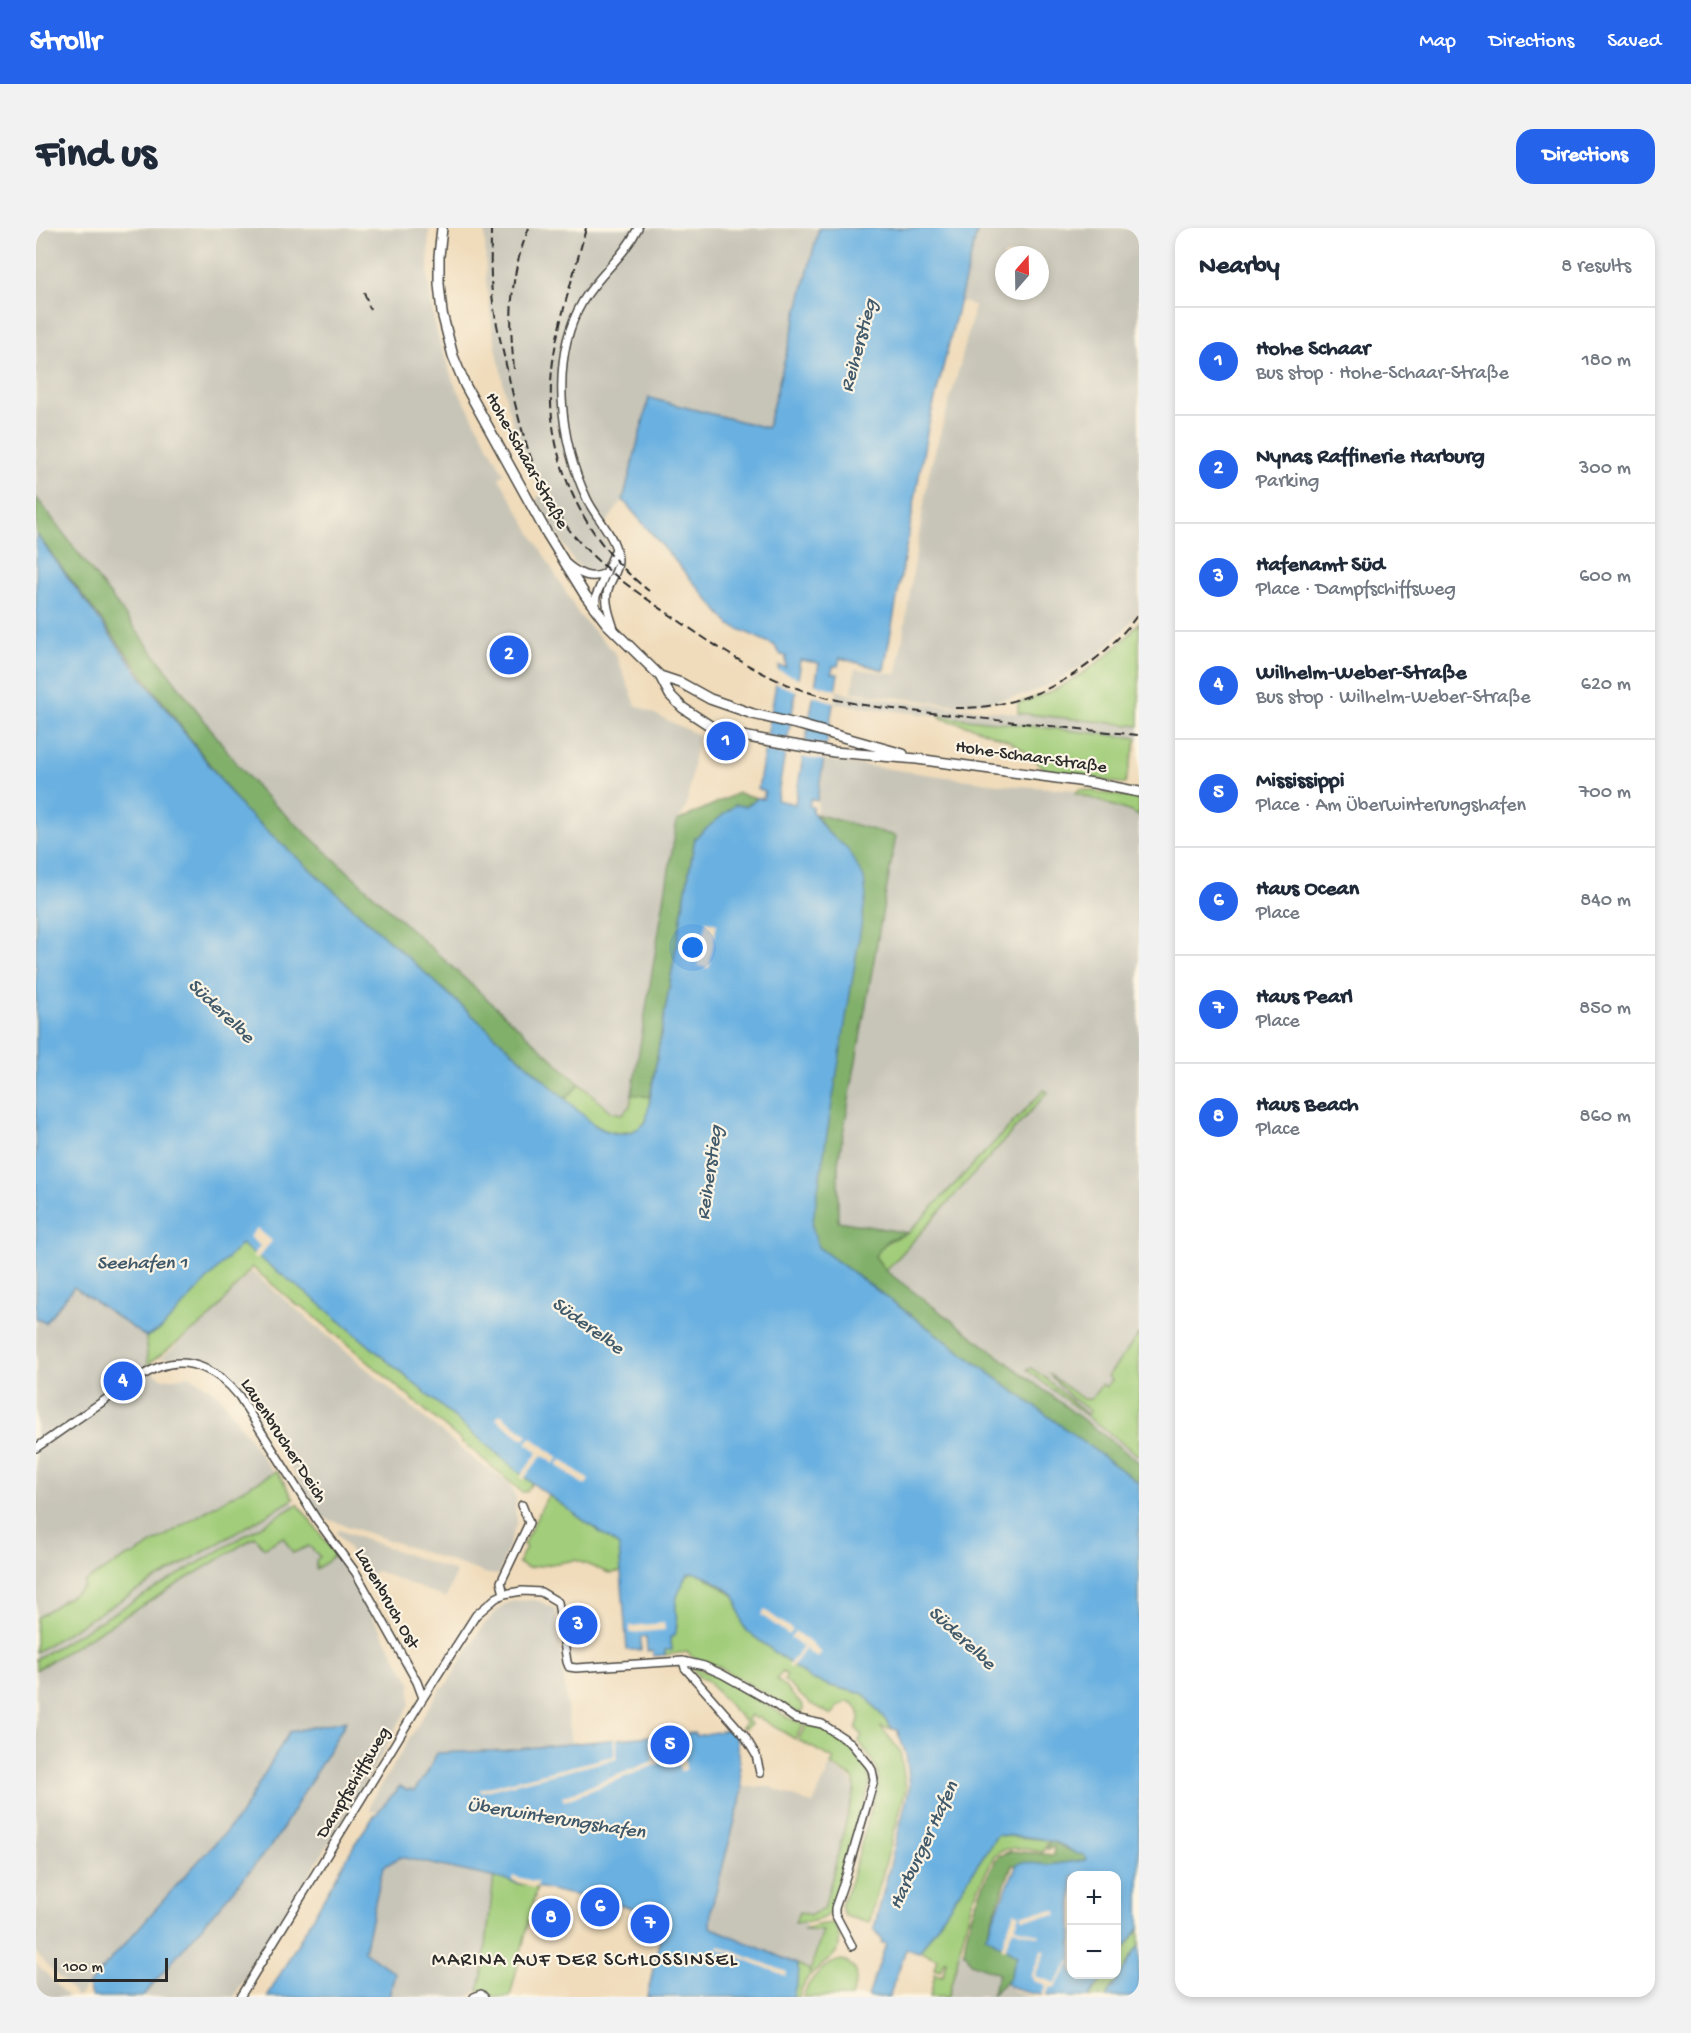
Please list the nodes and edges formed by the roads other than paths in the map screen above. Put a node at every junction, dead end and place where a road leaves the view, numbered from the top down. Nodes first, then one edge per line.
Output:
1 (441, 228) edge
2 (638, 228) edge
3 (616, 549) junction
4 (565, 562) junction
5 (606, 573) junction
6 (607, 591) junction
7 (585, 595) junction
8 (596, 596) junction
9 (595, 610) junction
10 (615, 632) junction
11 (660, 676) junction
12 (917, 759) junction
13 (1139, 792) edge
14 (36, 1448) edge
15 (522, 1505) dead end
16 (317, 1520) joint
17 (504, 1594) junction
18 (683, 1661) junction
19 (423, 1698) junction
20 (760, 1773) dead end
21 (852, 1946) dead end
22 (240, 1997) edge
23 (474, 1997) edge
24 (484, 1997) edge

1 - 4 main road, Hohe-Schaar-Straße
2 - 3 street
3 - 5 street
3 - 6 street
4 - 5 street
4 - 7 main road, Hohe-Schaar-Straße
5 - 8 street
6 - 8 street
6 - 10 street
7 - 8 street
7 - 9 main road, Hohe-Schaar-Straße
8 - 9 street
9 - 10 main road, Hohe-Schaar-Straße
10 - 11 main road, Hohe-Schaar-Straße
11 - 12 main road, Hohe-Schaar-Straße
11 - 12 main road, Hohe-Schaar-Straße
12 - 13 main road, Hohe-Schaar-Straße
14 - 16 street, Lauenbrucher Deich
15 - 17 street
16 - 19 street, Lauenbruch Ost
17 - 18 street, Dampfschiffsweg
17 - 19 street, Dampfschiffsweg
18 - 20 street
18 - 21 street
19 - 22 street, Dampfschiffsweg
23 - 24 street

